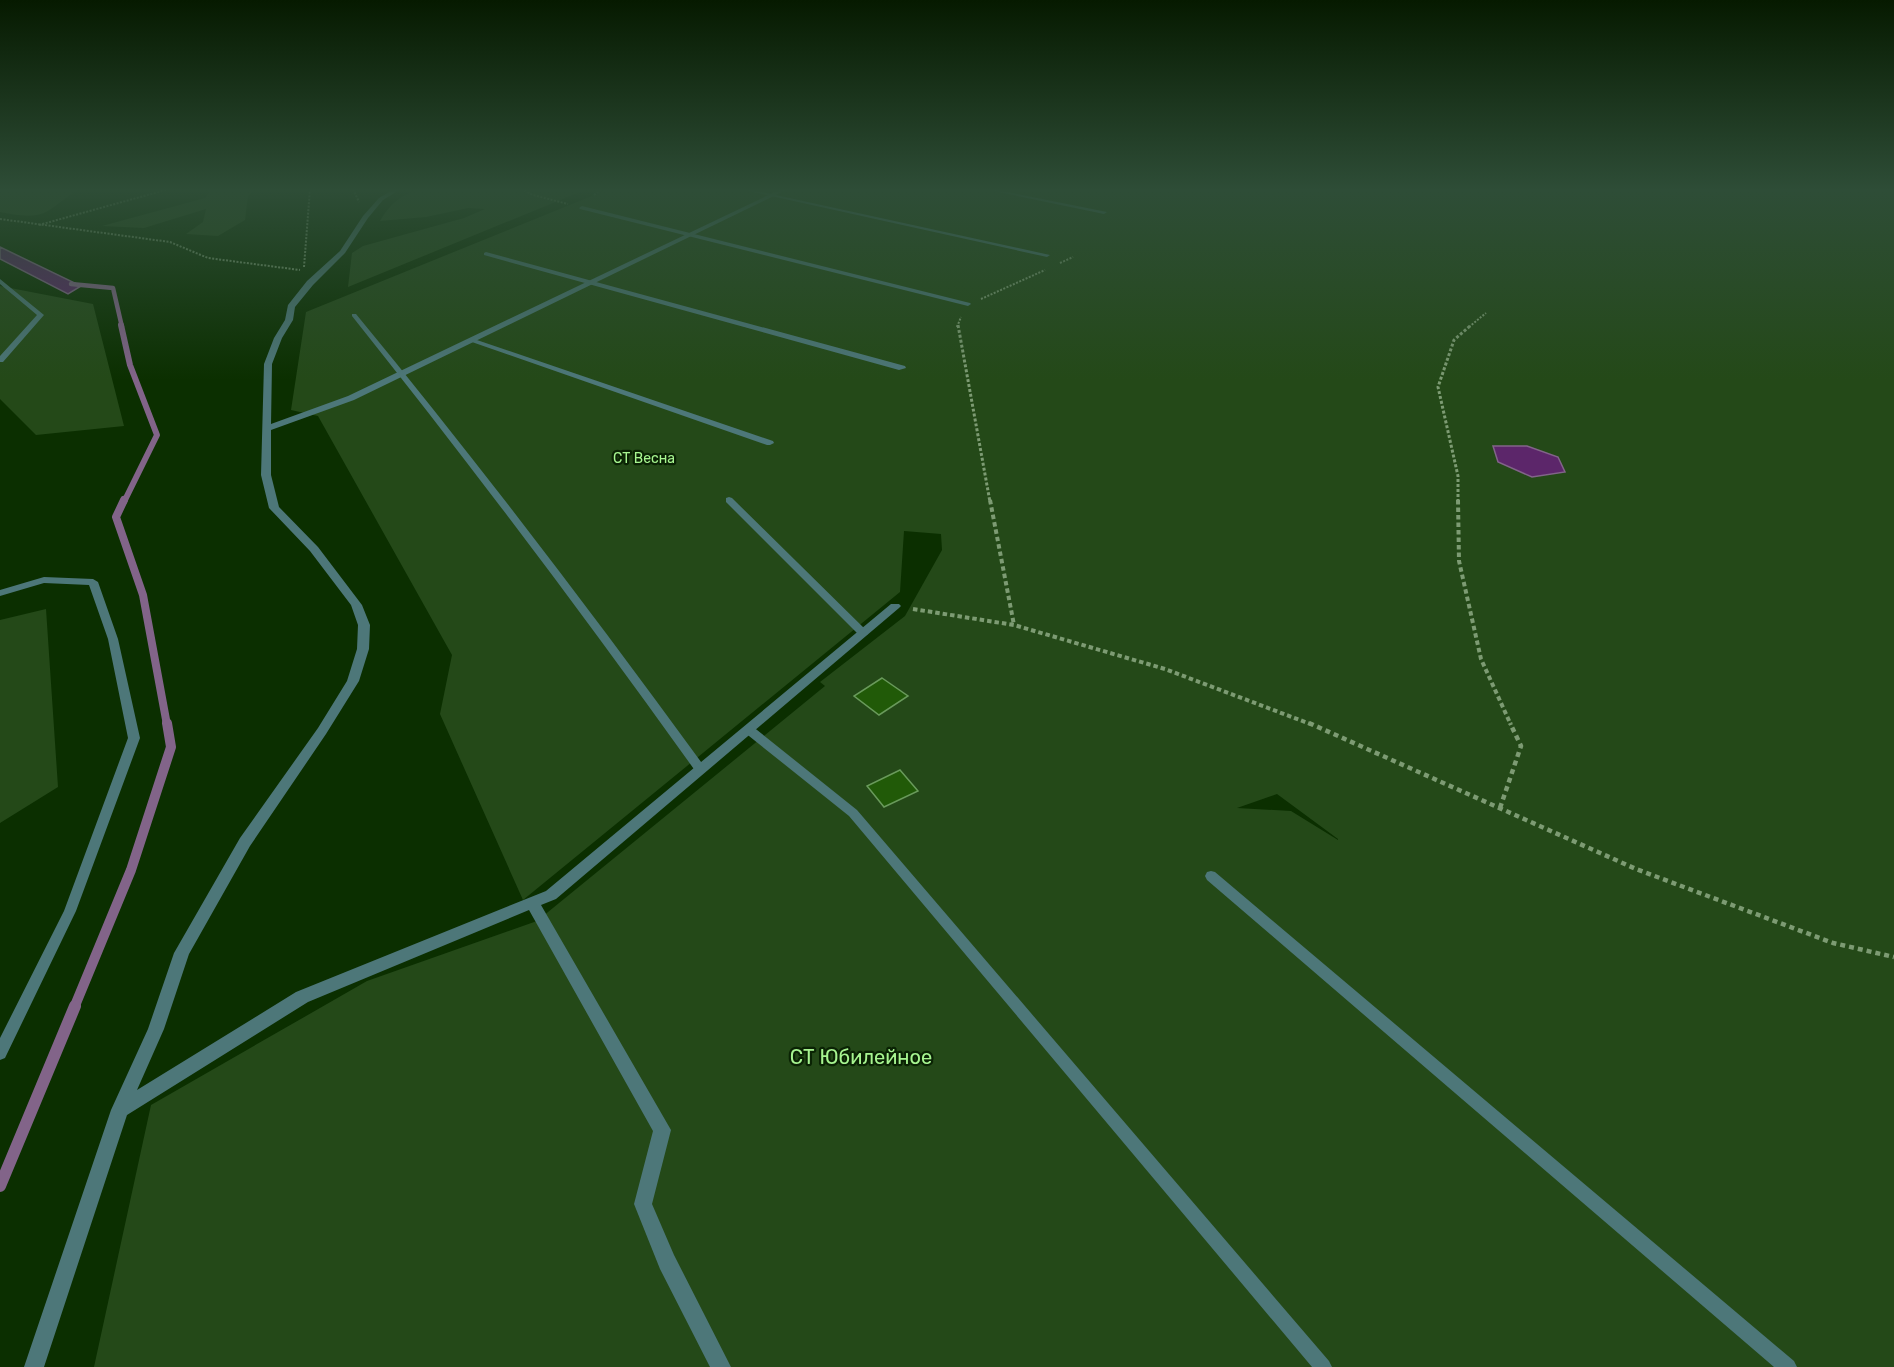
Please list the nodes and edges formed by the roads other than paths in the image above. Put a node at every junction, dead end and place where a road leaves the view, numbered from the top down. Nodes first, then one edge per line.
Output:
1 (342, 253) edge
2 (650, 253) edge
3 (759, 253) edge
4 (1037, 253) edge
5 (486, 254) dead end
6 (1047, 255) dead end
7 (0, 281) edge
8 (590, 282) junction
9 (968, 304) road end
10 (354, 315) dead end
11 (471, 340) junction
12 (0, 360) edge
13 (902, 368) dead end
14 (402, 373) junction
15 (268, 428) junction
16 (770, 443) dead end
17 (729, 500) dead end
18 (0, 594) edge
19 (895, 606) road end
20 (863, 633) junction
21 (748, 729) junction
22 (700, 769) junction
23 (1211, 876) dead end
24 (532, 903) junction
25 (0, 1053) edge
26 (120, 1110) junction
27 (34, 1367) edge
28 (721, 1367) edge
29 (1323, 1367) edge
30 (1788, 1367) edge

1 - 15 street
2 - 8 street
3 - 9 lane
4 - 6 lane
5 - 8 lane
7 - 12 lane
8 - 11 street
8 - 13 lane
10 - 14 lane
11 - 14 street
11 - 16 lane
14 - 15 street
14 - 22 lane
15 - 26 street
17 - 20 lane
18 - 25 lane
19 - 20 street
20 - 21 street
21 - 22 street
21 - 29 lane
22 - 24 street
23 - 30 lane
24 - 26 street
24 - 28 street
26 - 27 street

